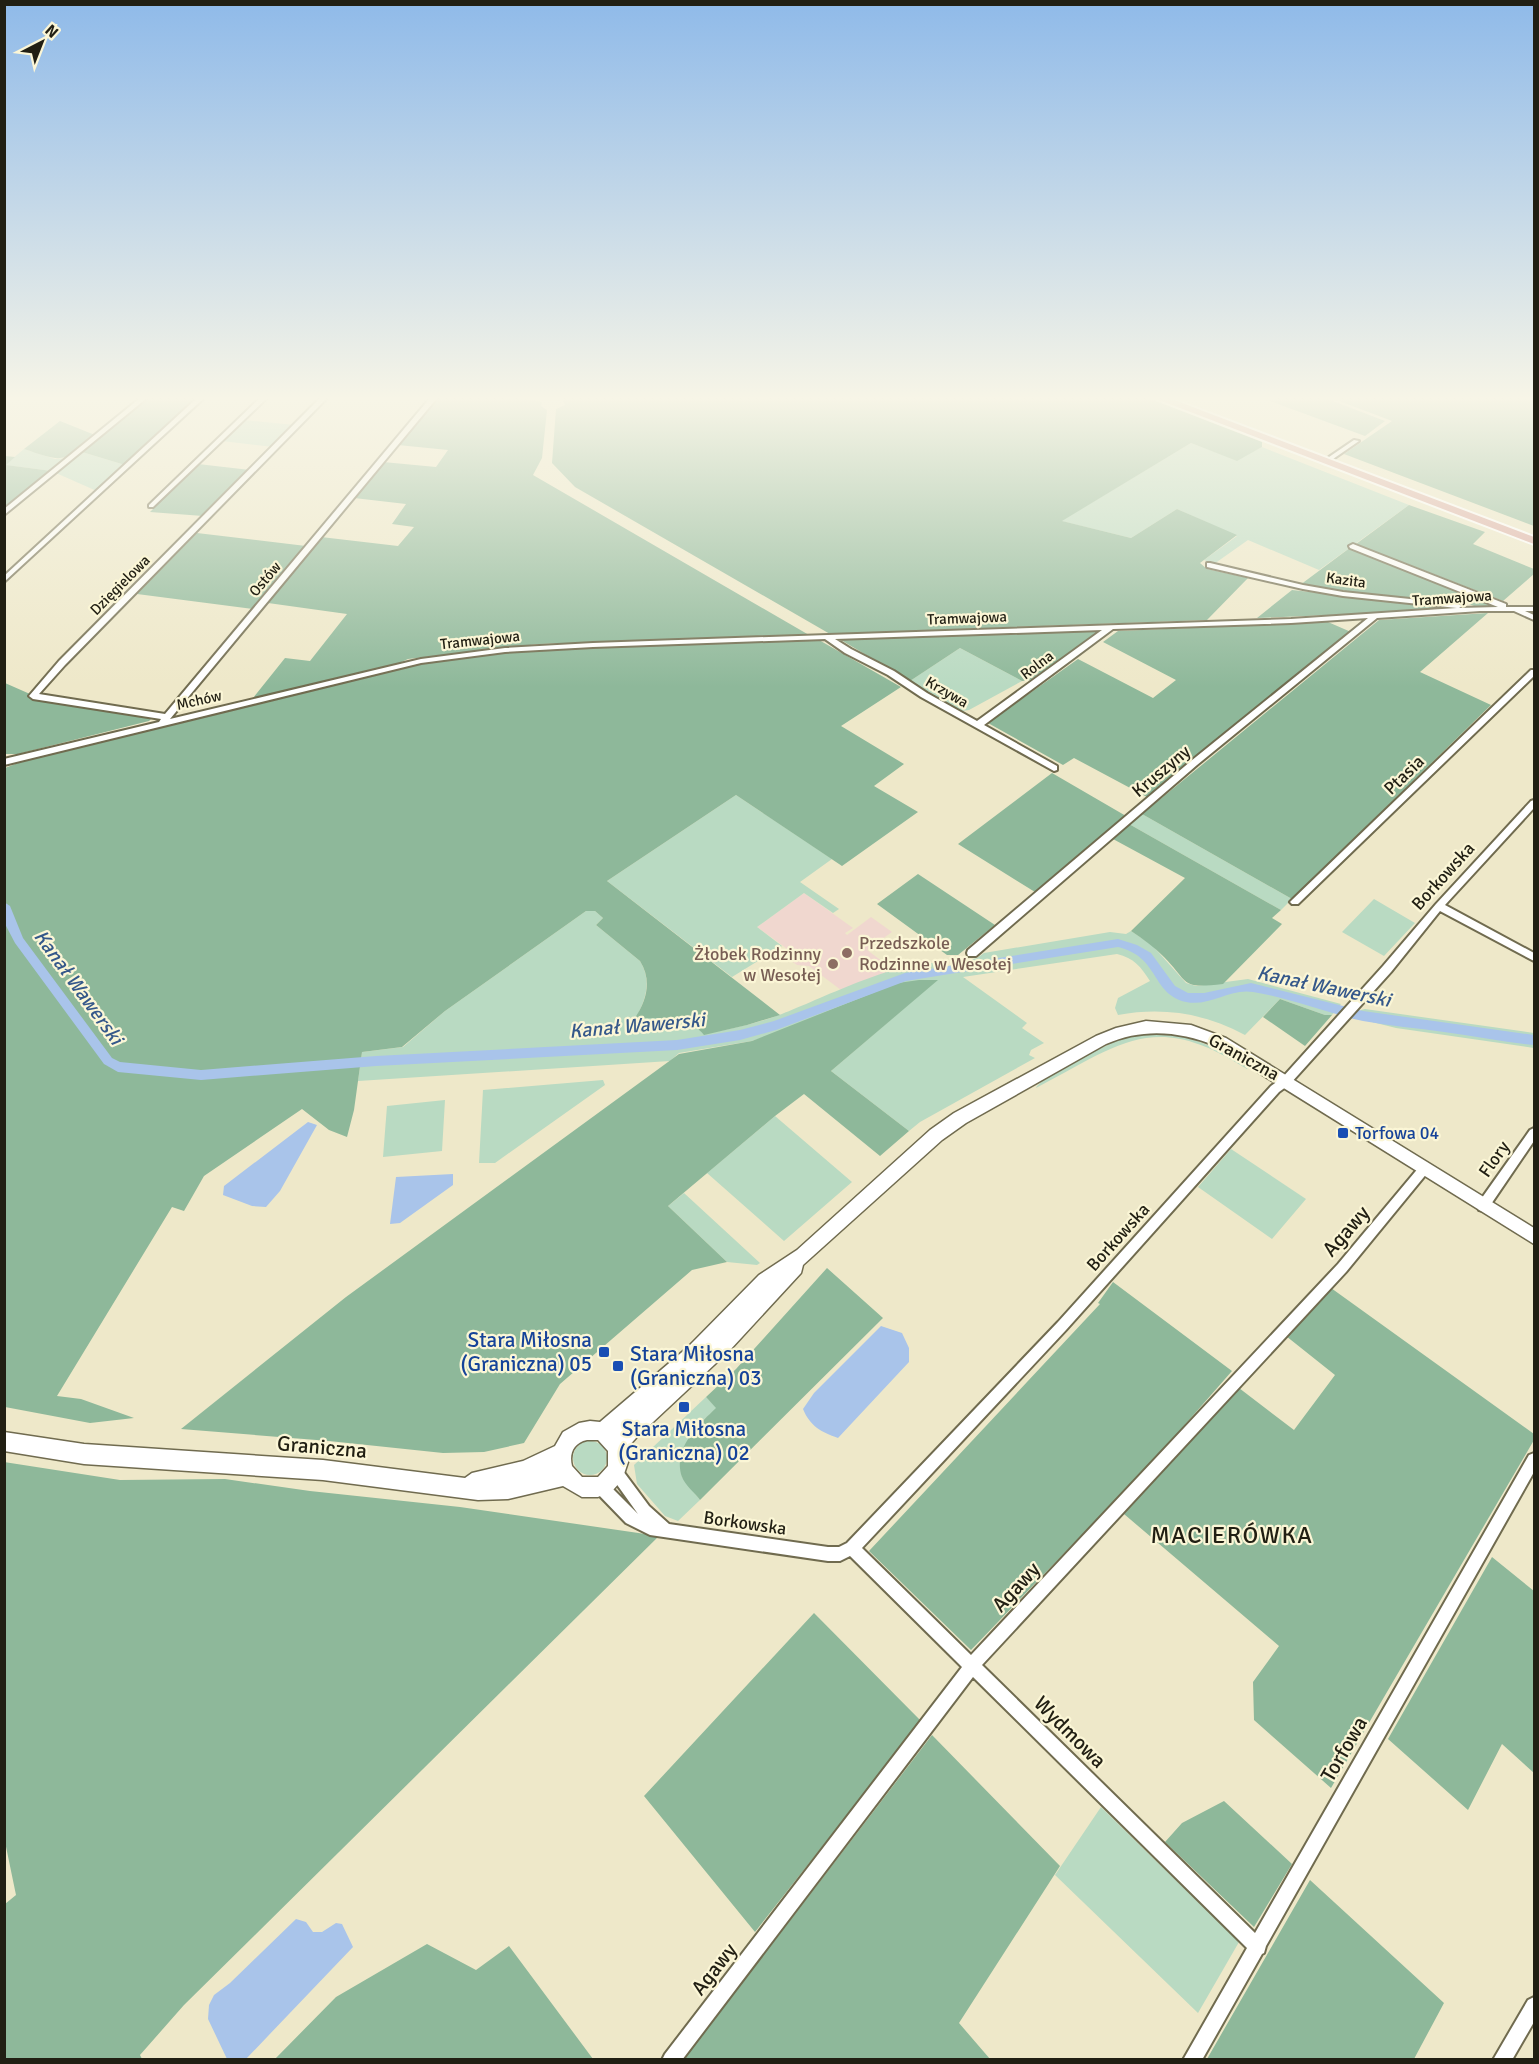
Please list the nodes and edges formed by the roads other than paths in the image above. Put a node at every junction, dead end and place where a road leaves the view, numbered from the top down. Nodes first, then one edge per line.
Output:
1 (27, 494) edge
2 (97, 494) edge
3 (163, 494) edge
4 (229, 494) edge
5 (354, 494) edge
6 (1412, 494) edge
7 (1427, 494) edge
8 (151, 506) dead end
9 (4, 513) edge
10 (1534, 535) edge
11 (1534, 541) edge
12 (1353, 546) dead end
13 (1210, 565) dead end
14 (4, 580) edge
15 (1510, 608) junction
16 (1480, 609) junction
17 (1534, 609) edge
18 (1374, 617) junction
19 (1534, 618) edge
20 (1112, 627) junction
21 (827, 637) junction
22 (400, 665) joint
23 (1534, 672) edge
24 (165, 720) junction
25 (978, 725) junction
26 (4, 762) edge
27 (1054, 768) dead end
28 (1534, 803) edge
29 (1295, 902) dead end
30 (1439, 906) junction
31 (972, 953) dead end
32 (1534, 957) edge
33 (1286, 1081) junction
34 (1534, 1133) edge
35 (1424, 1169) junction
36 (1483, 1206) junction
37 (1534, 1237) edge
38 (610, 1438) junction
39 (4, 1441) edge
40 (562, 1452) junction
41 (1534, 1460) edge
42 (615, 1472) junction
43 (565, 1476) junction
44 (453, 1485) junction
45 (599, 1485) junction
46 (664, 1529) junction
47 (852, 1548) junction
48 (974, 1665) junction
49 (1258, 1947) junction
50 (1534, 2006) edge
51 (671, 2060) edge
52 (1192, 2060) edge
53 (1502, 2060) edge

1 - 9 street
2 - 14 street
3 - 8 street
4 - 24 street, Dzięgielowa
5 - 24 street, Ostów
6 - 11 main road
7 - 10 main road
12 - 15 street
13 - 16 street, Kazita
15 - 16 street, Tramwajowa
15 - 17 street, Tramwajowa
15 - 19 street
16 - 18 street, Tramwajowa
18 - 20 street, Tramwajowa
18 - 31 street, Kruszyny
20 - 21 street, Tramwajowa
20 - 25 street, Rolna
21 - 22 street, Tramwajowa
21 - 25 street, Krzywa
22 - 24 street, Mchów
23 - 29 street, Ptasia
24 - 26 street, Mchów
25 - 27 street, Krzywa
28 - 30 street, Borkowska
30 - 32 street
30 - 33 street, Borkowska
33 - 35 street, Graniczna
33 - 38 street, Graniczna
33 - 47 street, Borkowska
34 - 36 street, Flory
35 - 36 street, Graniczna
35 - 48 street, Agawy
36 - 37 street, Graniczna
38 - 40 street
38 - 42 street
39 - 44 street, Graniczna
40 - 43 street
40 - 44 street, Graniczna
41 - 49 street, Torfowa
42 - 45 street
42 - 46 street
43 - 44 street, Graniczna
43 - 45 street
45 - 46 street, Borkowska
46 - 47 street, Borkowska
47 - 48 street, Wydmowa
48 - 49 street, Wydmowa
48 - 51 street, Agawy
49 - 52 street, Torfowa
50 - 53 street

